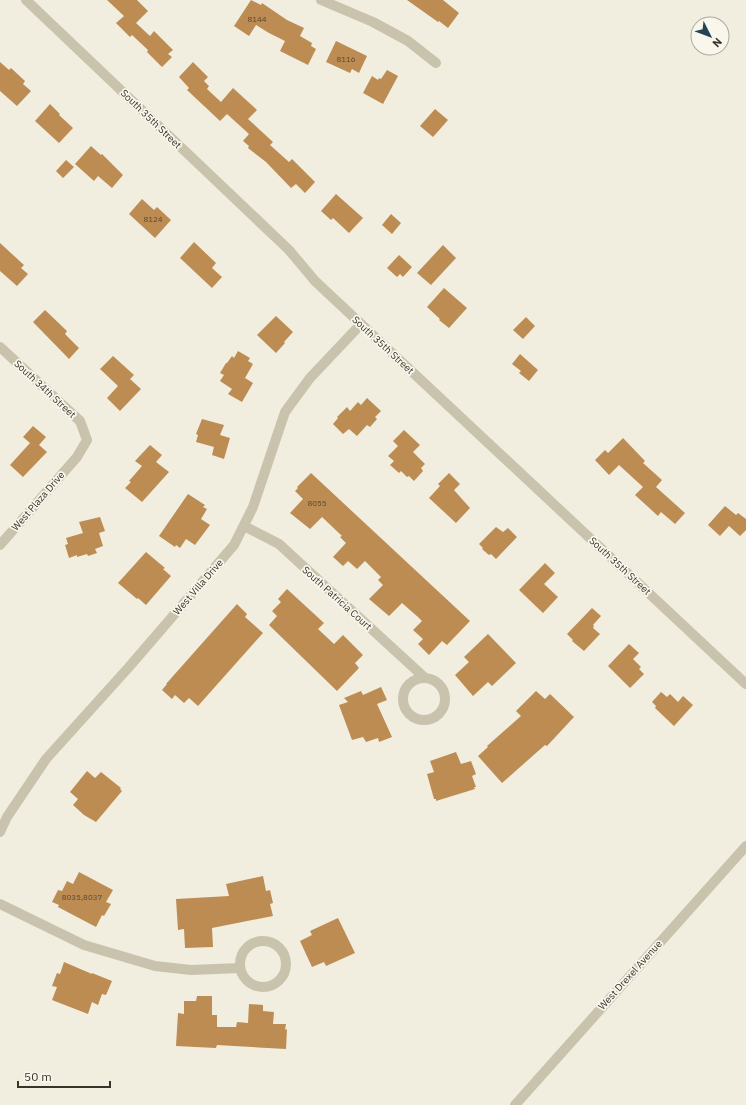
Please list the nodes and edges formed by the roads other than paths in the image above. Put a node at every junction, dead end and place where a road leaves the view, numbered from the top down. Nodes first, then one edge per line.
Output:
1 (26, 0) edge
2 (321, 0) edge
3 (436, 63) dead end
4 (361, 324) junction
5 (0, 347) edge
6 (77, 457) joint
7 (244, 526) junction
8 (0, 545) edge
9 (425, 678) junction
10 (746, 684) edge
11 (0, 832) edge
12 (746, 846) edge
13 (0, 904) edge
14 (240, 968) junction
15 (515, 1105) edge

1 - 4 street, South 35th Street
2 - 3 street
4 - 7 street, West Villa Drive
4 - 10 street, South 35th Street
5 - 6 street, South 34th Street
6 - 8 street, West Plaza Drive
7 - 9 street, South Patricia Court
7 - 11 street, West Villa Drive
9 - 9 street, South Patricia Court
12 - 15 street, West Drexel Avenue
13 - 14 street
14 - 14 street

